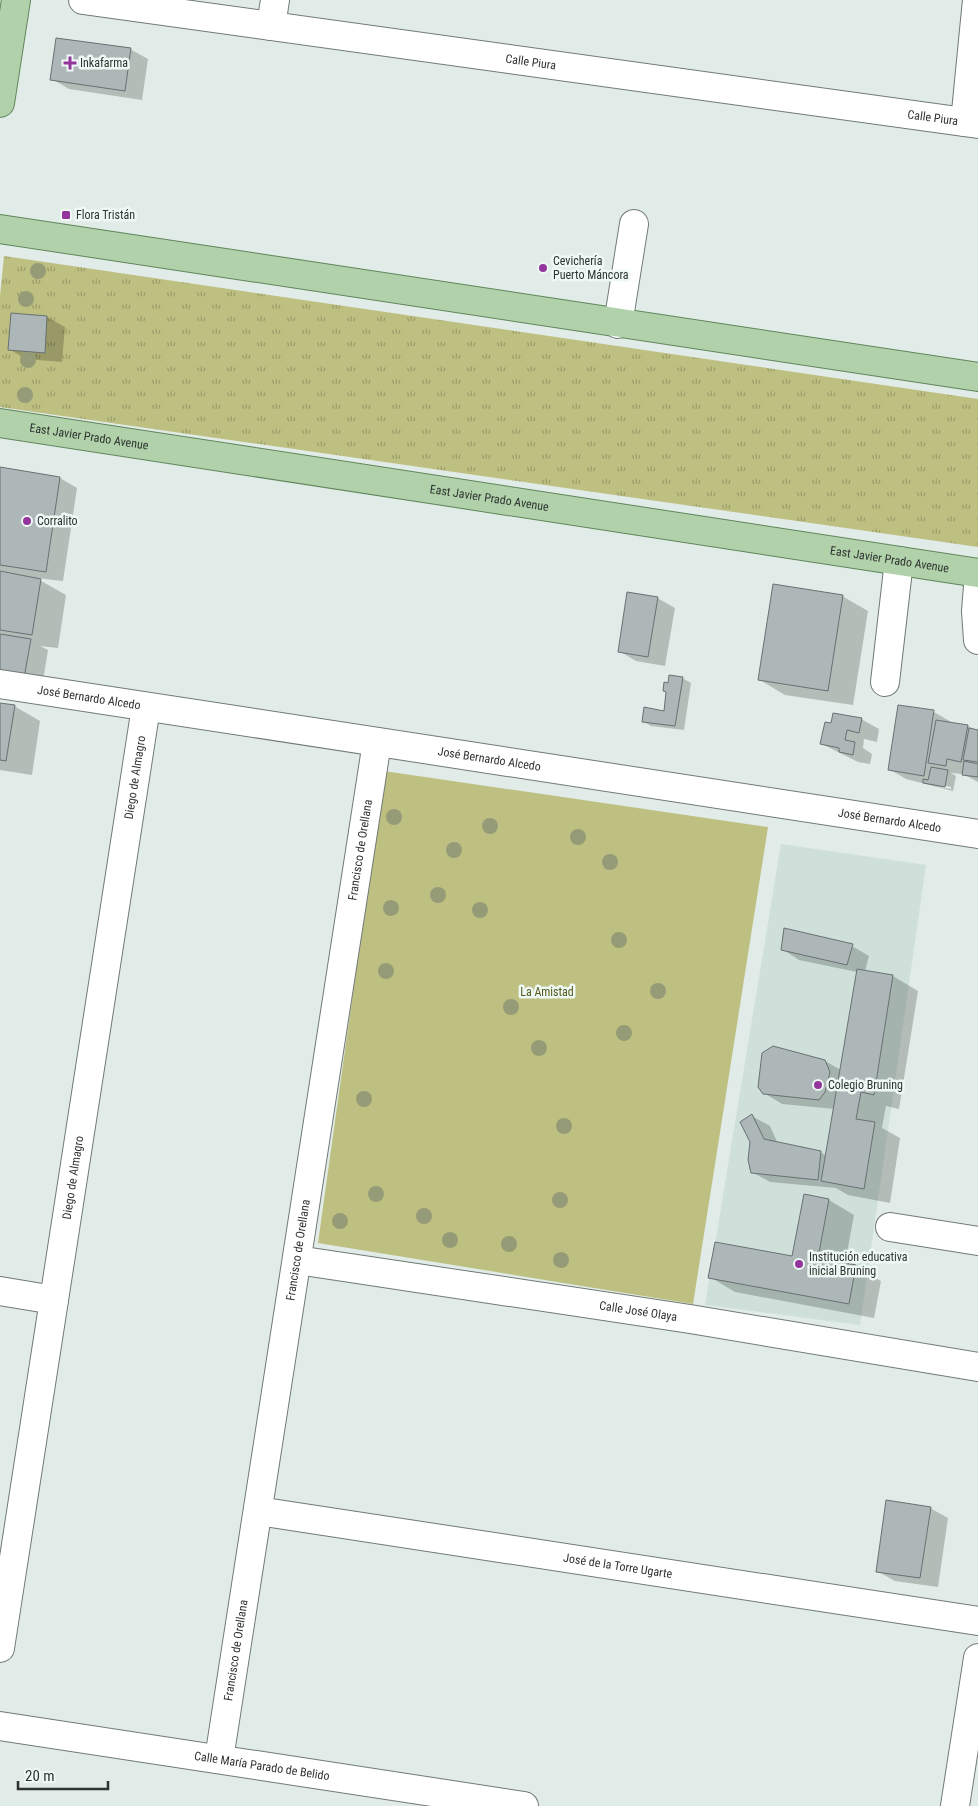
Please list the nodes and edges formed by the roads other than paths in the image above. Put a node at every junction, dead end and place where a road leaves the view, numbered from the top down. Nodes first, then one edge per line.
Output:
1 (16, 0) edge
2 (83, 0) edge
3 (977, 0) edge
4 (273, 13) edge
5 (0, 103) edge
6 (972, 123) edge
7 (634, 224) dead end
8 (0, 229) edge
9 (618, 324) junction
10 (978, 377) edge
11 (0, 423) edge
12 (899, 561) junction
13 (978, 573) edge
14 (978, 586) edge
15 (978, 640) edge
16 (885, 682) dead end
17 (0, 684) edge
18 (146, 707) junction
19 (377, 742) junction
20 (978, 834) edge
21 (890, 1227) dead end
22 (978, 1241) edge
23 (297, 1260) junction
24 (0, 1291) edge
25 (54, 1300) junction
26 (978, 1367) edge
27 (258, 1511) junction
28 (978, 1621) edge
29 (0, 1648) edge
30 (978, 1658) edge
31 (0, 1726) edge
32 (219, 1759) junction
33 (524, 1806) edge
34 (955, 1806) edge

1 - 5 main road
2 - 4 street, Calle Piura
3 - 6 street
4 - 6 street, Calle Piura
7 - 9 street
8 - 9 main road
9 - 10 main road
11 - 12 main road, East Javier Prado Avenue
12 - 13 main road, East Javier Prado Avenue
12 - 16 street
14 - 15 street
17 - 18 street, José Bernardo Alcedo
18 - 19 street, José Bernardo Alcedo
18 - 25 street, Diego de Almagro
19 - 20 street, José Bernardo Alcedo
19 - 23 street, Francisco de Orellana
21 - 22 street
23 - 26 street, Calle José Olaya
23 - 27 street, Francisco de Orellana
24 - 25 street
25 - 29 street, Diego de Almagro
27 - 28 street, José de la Torre Ugarte
27 - 32 street, Francisco de Orellana
30 - 34 street
31 - 32 street, Calle María Parado de Belido
32 - 33 street, Calle María Parado de Belido

